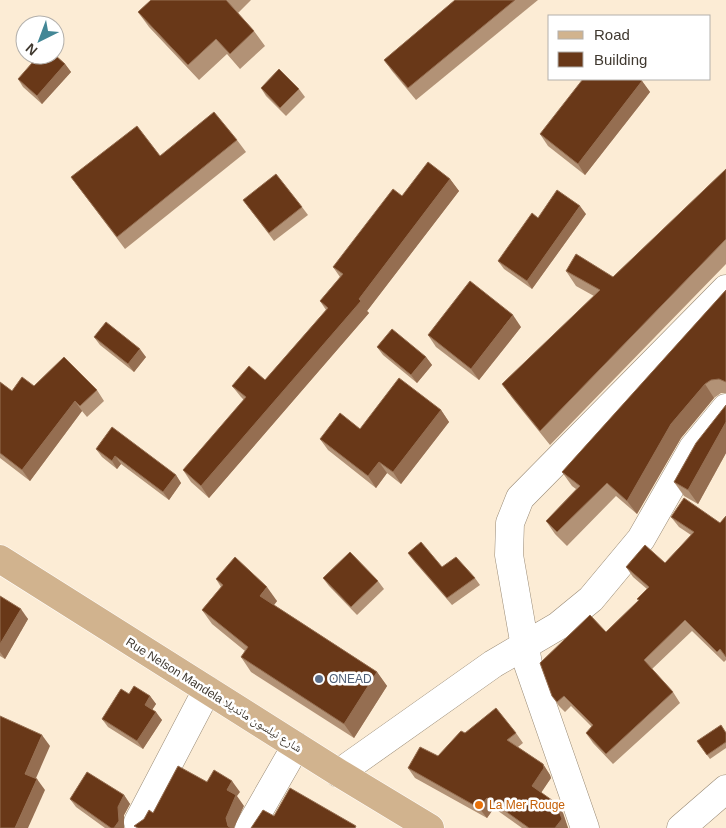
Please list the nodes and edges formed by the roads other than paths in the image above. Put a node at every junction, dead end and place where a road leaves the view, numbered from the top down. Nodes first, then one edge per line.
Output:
1 (726, 289) edge
2 (726, 408) edge
3 (0, 559) edge
4 (524, 646) junction
5 (207, 690) junction
6 (296, 746) junction
7 (339, 773) junction
8 (726, 789) edge
9 (138, 822) edge
10 (249, 828) edge
11 (430, 828) edge
12 (585, 828) edge
13 (681, 828) edge

1 - 4 street
2 - 4 street
3 - 5 main road, Rue Nelson Mandela شارع نيلسون مانديلا
4 - 7 street
4 - 12 street
5 - 6 main road, Rue Nelson Mandela شارع نيلسون مانديلا
5 - 9 street
6 - 7 main road, Rue Nelson Mandela شارع نيلسون مانديلا
6 - 10 street
7 - 11 main road, Rue Nelson Mandela شارع نيلسون مانديلا
8 - 13 street

